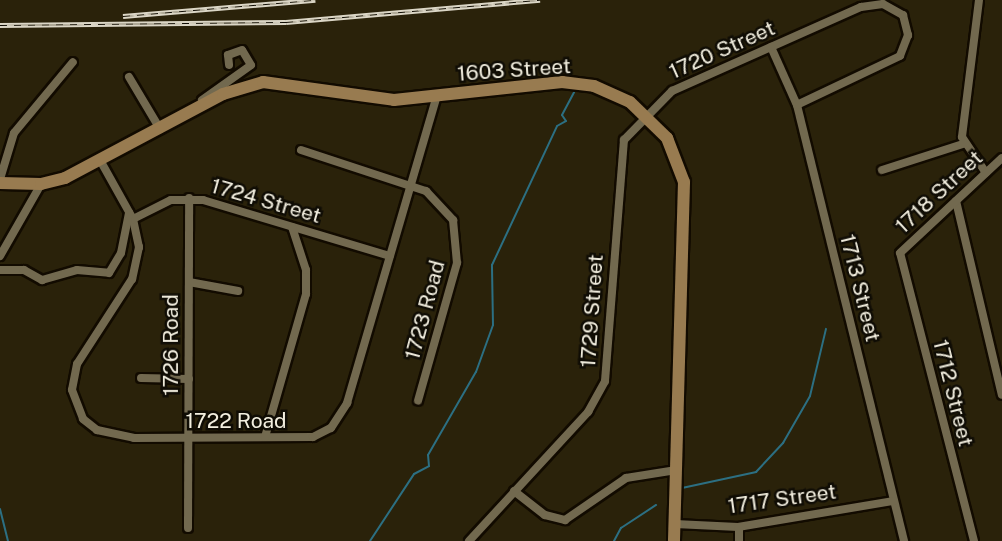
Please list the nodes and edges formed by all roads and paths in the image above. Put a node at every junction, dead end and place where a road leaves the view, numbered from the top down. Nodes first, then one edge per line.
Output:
1 (979, 0) edge
2 (771, 47) junction
3 (73, 62) dead end
4 (229, 65) dead end
5 (129, 77) dead end
6 (437, 96) junction
7 (797, 105) junction
8 (189, 112) junction
9 (647, 114) junction
10 (160, 129) junction
11 (963, 144) junction
12 (301, 150) dead end
13 (1002, 158) edge
14 (100, 160) junction
15 (882, 170) dead end
16 (986, 173) junction
17 (0, 181) edge
18 (41, 184) junction
19 (412, 184) junction
20 (189, 198) junction
21 (956, 201) junction
22 (131, 216) junction
23 (292, 227) junction
24 (900, 253) joint
25 (0, 256) edge
26 (390, 256) junction
27 (0, 270) edge
28 (189, 282) junction
29 (238, 291) dead end
30 (141, 378) dead end
31 (189, 379) junction
32 (1002, 395) edge
33 (418, 401) dead end
34 (265, 437) junction
35 (189, 439) junction
36 (676, 470) junction
37 (514, 491) junction
38 (894, 501) junction
39 (675, 524) junction
40 (739, 526) junction
41 (188, 528) dead end
42 (469, 541) edge
43 (674, 541) edge
44 (739, 541) edge
45 (904, 541) edge
46 (974, 541) edge

1 - 11 street
2 - 7 street, 1713 Street
2 - 7 street, 1720 Street
2 - 9 street, 1720 Street
3 - 17 street
4 - 8 street
5 - 10 street
6 - 8 street, 1603 Street
6 - 9 street, 1603 Street
6 - 19 street, 1722 Road
7 - 38 street, 1713 Street
8 - 10 street, 1603 Street
9 - 36 street, 1603 Street
9 - 37 street, 1729 Street
10 - 14 street, 1603 Street
11 - 15 street
11 - 16 street
12 - 19 street, 1723 Road
13 - 16 street, 1718 Street
14 - 18 street, 1603 Street
14 - 22 street, 1722 Road
16 - 21 street, 1718 Street
17 - 18 street, 1603 Street
18 - 25 street
19 - 26 street, 1722 Road
19 - 33 street, 1723 Road
20 - 22 street, 1724 Street
20 - 23 street, 1724 Street
20 - 28 street, 1726 Road
21 - 24 street, 1718 Street
21 - 32 street
22 - 27 street
22 - 35 street, 1722 Road
23 - 26 street, 1724 Street
23 - 34 street
24 - 46 street, 1712 Street
26 - 34 street, 1722 Road
28 - 29 street
28 - 31 street, 1726 Road
30 - 31 street
31 - 35 street, 1726 Road
34 - 35 street, 1722 Road
35 - 41 street, 1726 Road
36 - 37 street
36 - 39 street, 1603 Street
37 - 42 street, 1729 Street
38 - 40 street, 1717 Street
38 - 45 street, 1713 Street
39 - 40 street, 1717 Street
39 - 43 street, 1603 Street
40 - 44 street

